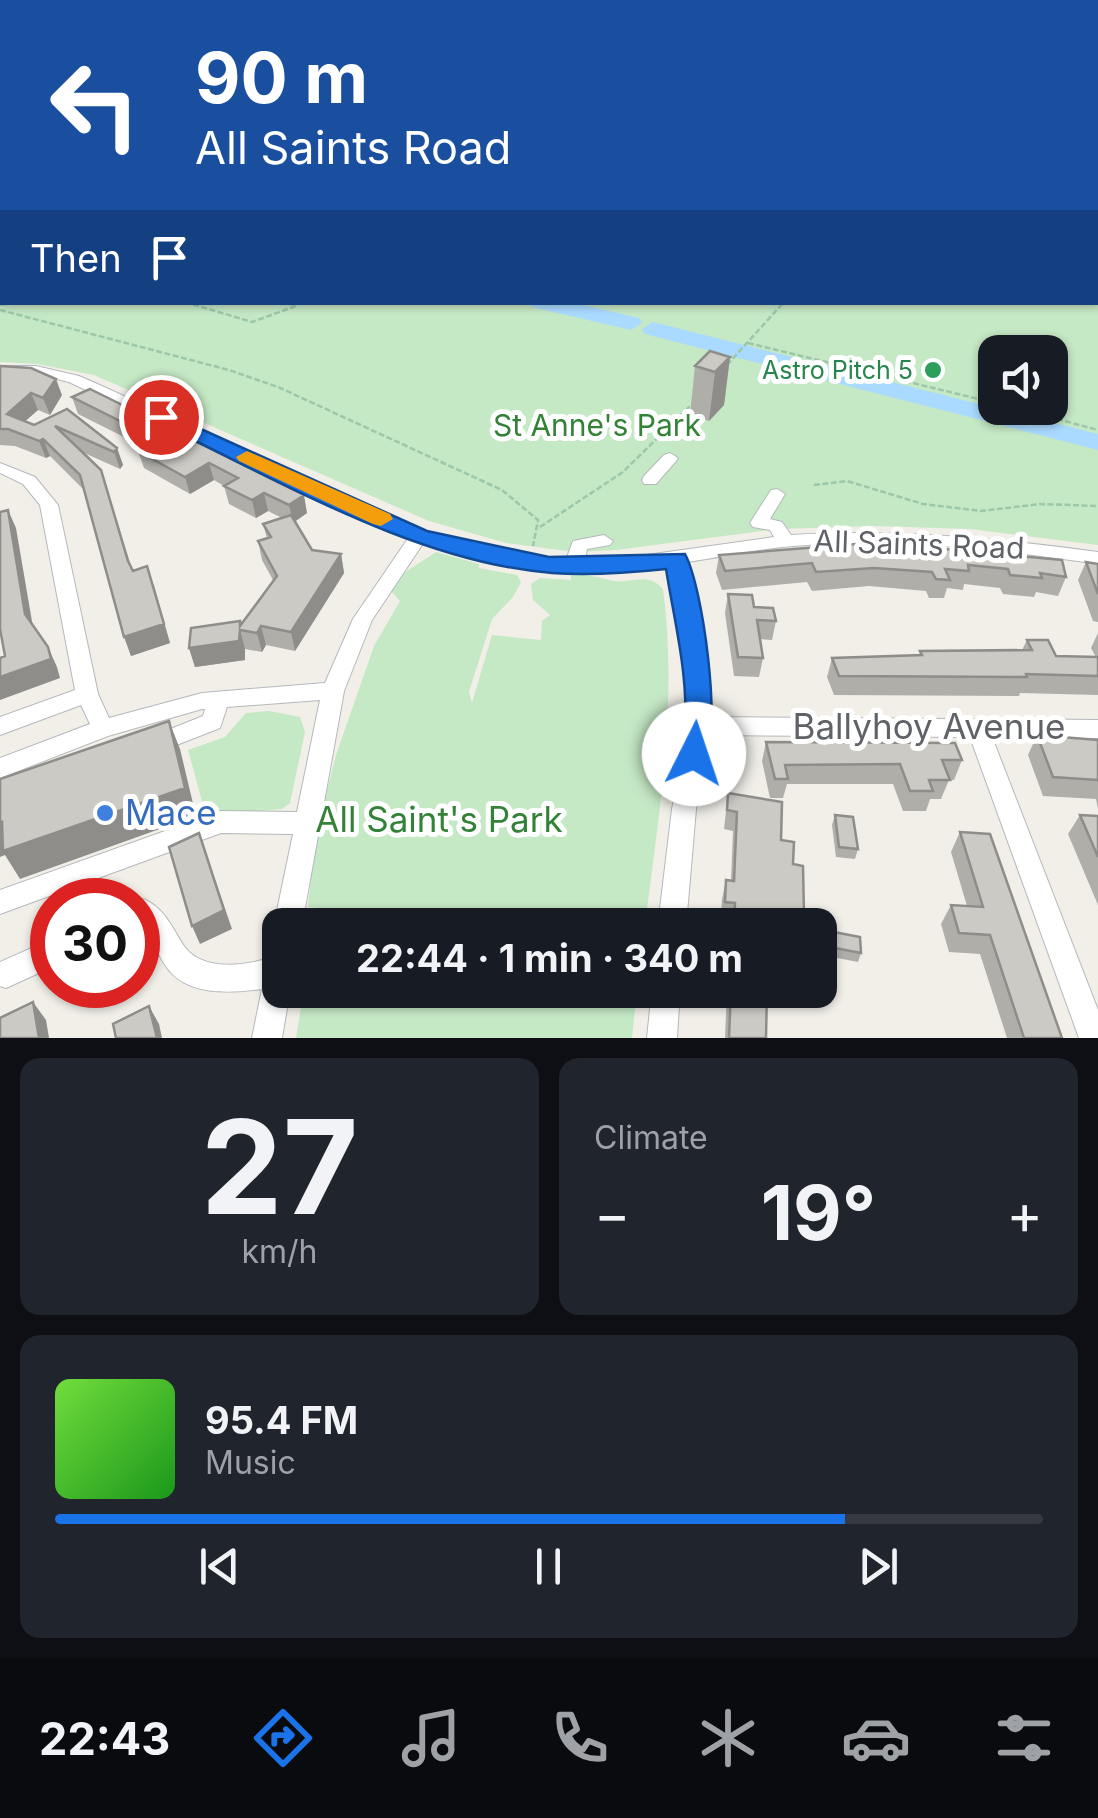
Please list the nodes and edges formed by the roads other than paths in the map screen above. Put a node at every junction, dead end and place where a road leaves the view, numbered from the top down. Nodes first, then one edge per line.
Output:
1 (0, 370) edge
2 (670, 458) dead end
3 (0, 468) edge
4 (21, 474) junction
5 (0, 479) edge
6 (650, 480) dead end
7 (778, 494) dead end
8 (419, 536) junction
9 (604, 540) dead end
10 (786, 541) junction
11 (1098, 558) edge
12 (677, 560) junction
13 (574, 566) junction
14 (332, 691) junction
15 (87, 694) junction
16 (219, 699) junction
17 (0, 726) edge
18 (700, 726) junction
19 (977, 726) junction
20 (103, 728) junction
21 (1098, 729) edge
22 (130, 753) edge
23 (0, 768) edge
24 (307, 824) junction
25 (0, 902) edge
26 (291, 908) edge
27 (674, 908) edge
28 (160, 927) edge
29 (30, 963) edge
30 (262, 973) edge
31 (6, 974) dead end
32 (273, 1008) edge
33 (664, 1008) edge
34 (267, 1038) edge
35 (662, 1038) edge
36 (1094, 1038) edge

1 - 8 street, All Saints Road
2 - 6 street
3 - 4 street
4 - 5 street
4 - 15 street
7 - 10 street
8 - 13 street, All Saints Road
8 - 14 street
9 - 13 street
10 - 11 street, All Saints Road
10 - 12 street, All Saints Road
12 - 13 street, All Saints Road
12 - 18 street
14 - 16 street
14 - 24 street
15 - 17 street
15 - 20 street
16 - 20 street
16 - 22 street
18 - 19 street, Ballyhoy Avenue
18 - 27 street
19 - 21 street, Ballyhoy Avenue
19 - 36 street
20 - 23 street
24 - 25 street
24 - 26 street
28 - 30 street
29 - 31 street
32 - 34 street
33 - 35 street

